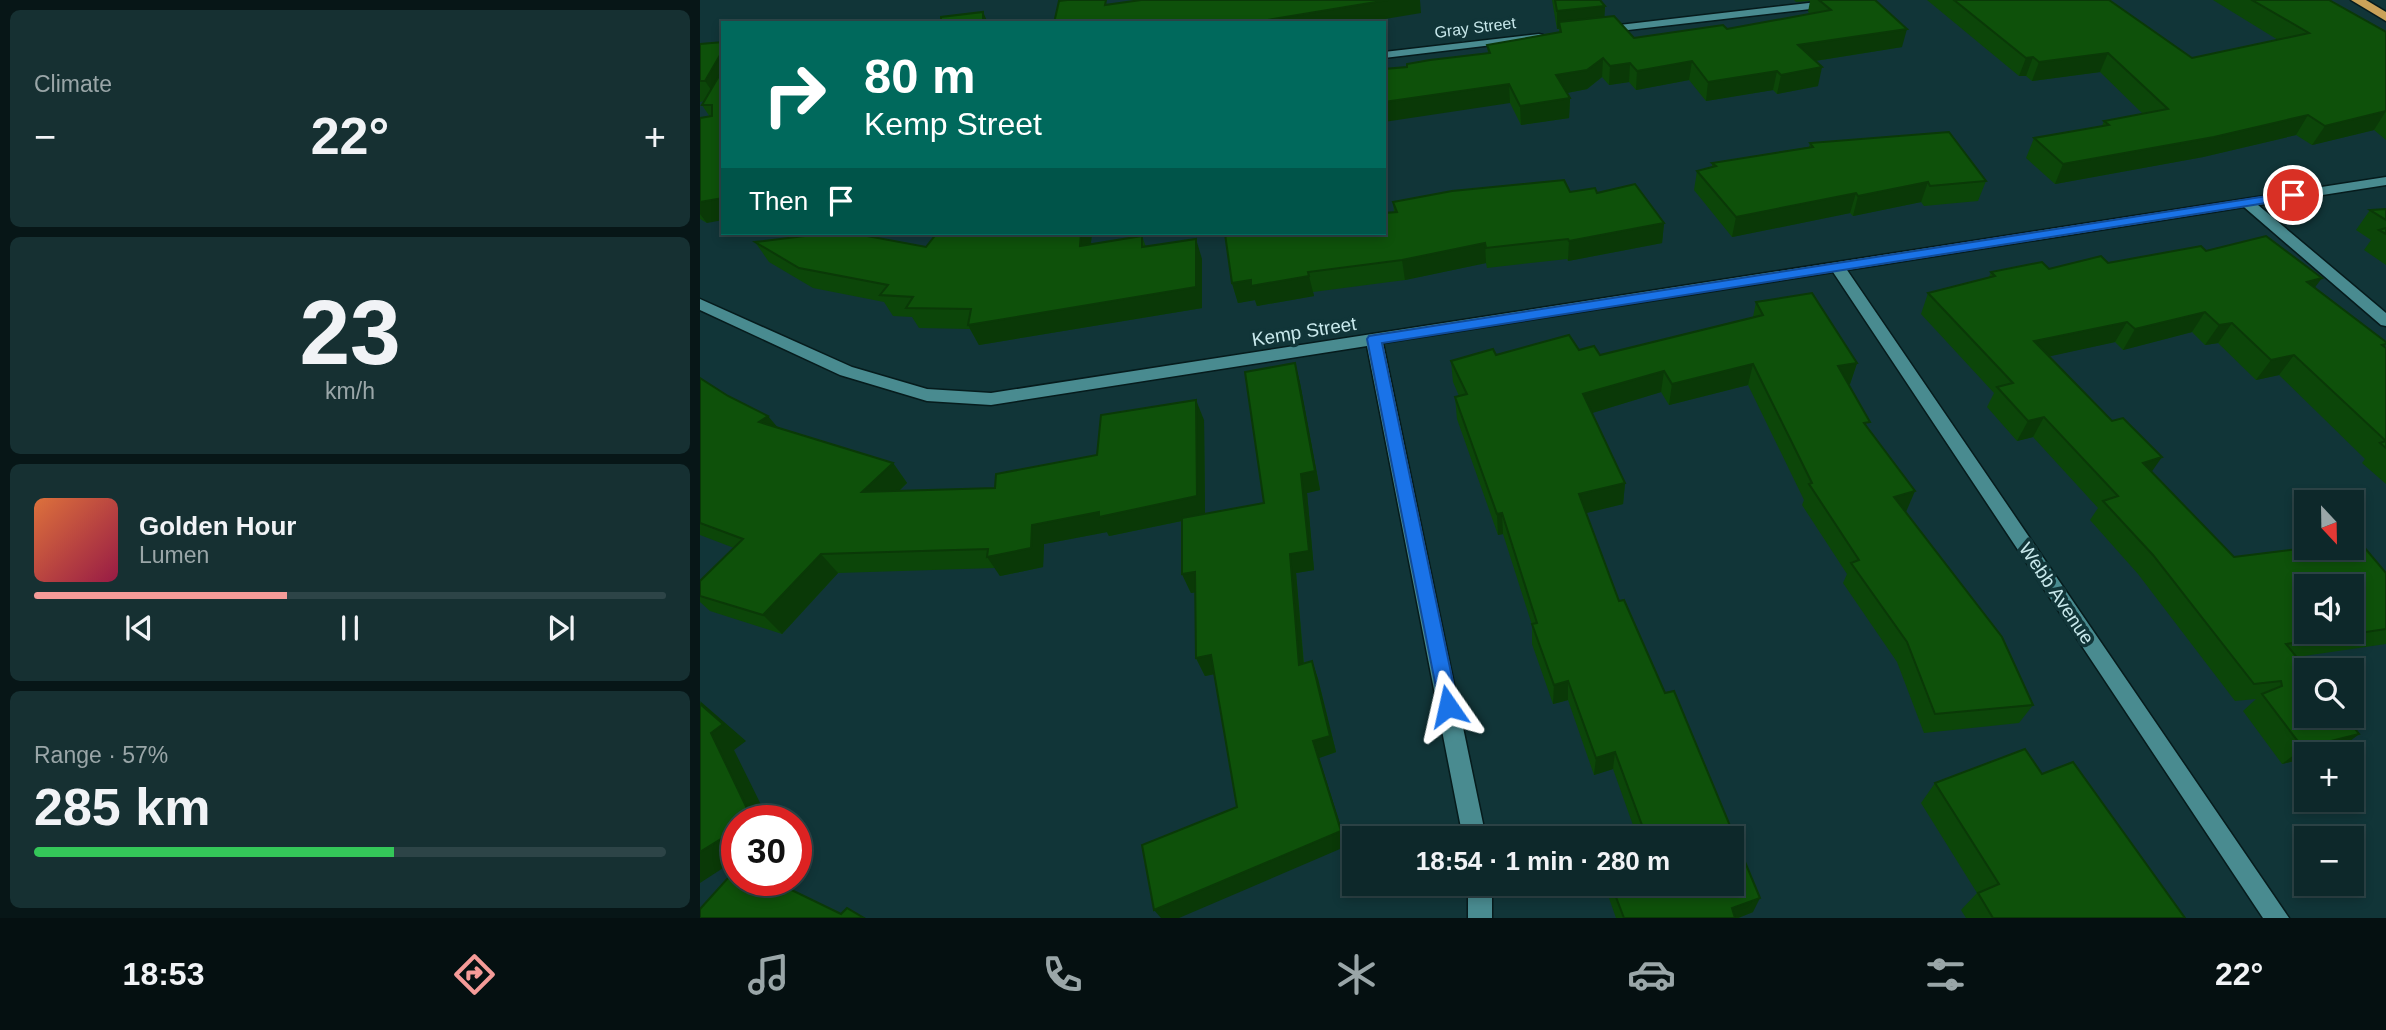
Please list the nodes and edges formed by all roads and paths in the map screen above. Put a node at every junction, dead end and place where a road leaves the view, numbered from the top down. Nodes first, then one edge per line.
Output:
1 (1863, 0) edge
2 (2357, 0) edge
3 (2386, 17) edge
4 (1589, 31) edge
5 (1548, 36) edge
6 (1386, 55) edge
7 (2386, 181) edge
8 (2247, 203) junction
9 (1838, 268) junction
10 (700, 304) edge
11 (2386, 321) edge
12 (1374, 339) junction
13 (1473, 826) edge
14 (1480, 896) edge
15 (1480, 918) edge
16 (2277, 918) edge

1 - 4 street
2 - 3 highway
5 - 6 street, Gray Street
7 - 8 street, Kemp Street
8 - 9 street, Kemp Street
8 - 11 street
9 - 12 street, Kemp Street
9 - 16 street, Webb Avenue
10 - 12 street, Kemp Street
12 - 13 street
14 - 15 street

